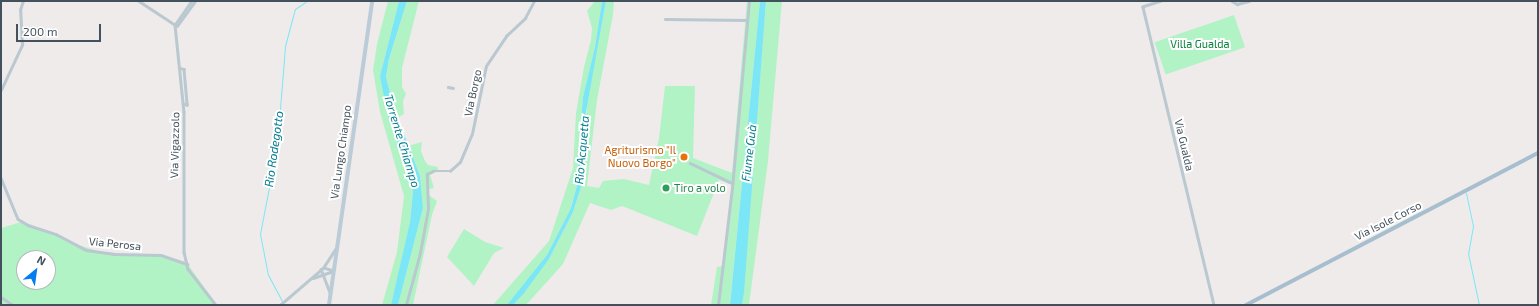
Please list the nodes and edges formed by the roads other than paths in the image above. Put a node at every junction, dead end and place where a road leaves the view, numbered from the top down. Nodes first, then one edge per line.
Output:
1 (23, 1) edge
2 (139, 1) edge
3 (193, 1) edge
4 (372, 1) edge
5 (534, 1) edge
6 (749, 1) edge
7 (1161, 1) edge
8 (1232, 1) edge
9 (1249, 1) edge
10 (665, 18) dead end
11 (747, 20) junction
12 (175, 25) junction
13 (448, 87) dead end
14 (453, 88) dead end
15 (1, 90) edge
16 (1538, 153) edge
17 (690, 163) dead end
18 (1, 178) edge
19 (732, 183) junction
20 (336, 248) junction
21 (187, 264) junction
22 (322, 269) junction
23 (333, 271) junction
24 (322, 276) junction
25 (312, 278) junction
26 (330, 295) junction
27 (1, 297) edge
28 (14, 305) edge
29 (216, 305) edge
30 (280, 305) edge
31 (329, 305) edge
32 (406, 305) edge
33 (718, 305) edge
34 (1214, 305) edge
35 (1246, 305) edge

1 - 15 street
2 - 12 street
3 - 12 street
4 - 20 main road, Via Lungo Chiampo
5 - 32 street, Via Borgo
6 - 11 street
7 - 34 street, Via Gualda
8 - 9 street
10 - 11 street
11 - 19 street
12 - 21 street, Via Vigazzolo
13 - 14 street
16 - 35 main road, Via Isole Corso
17 - 19 street
18 - 21 street, Via Perosa
19 - 33 street
20 - 22 street
20 - 23 main road, Via Lungo Chiampo
21 - 29 street
22 - 23 street
22 - 24 street
22 - 25 street
23 - 24 street
23 - 26 main road, Via Lungo Chiampo
24 - 25 street
24 - 26 street
25 - 30 street
26 - 31 main road, Via Lungo Chiampo
27 - 28 street

